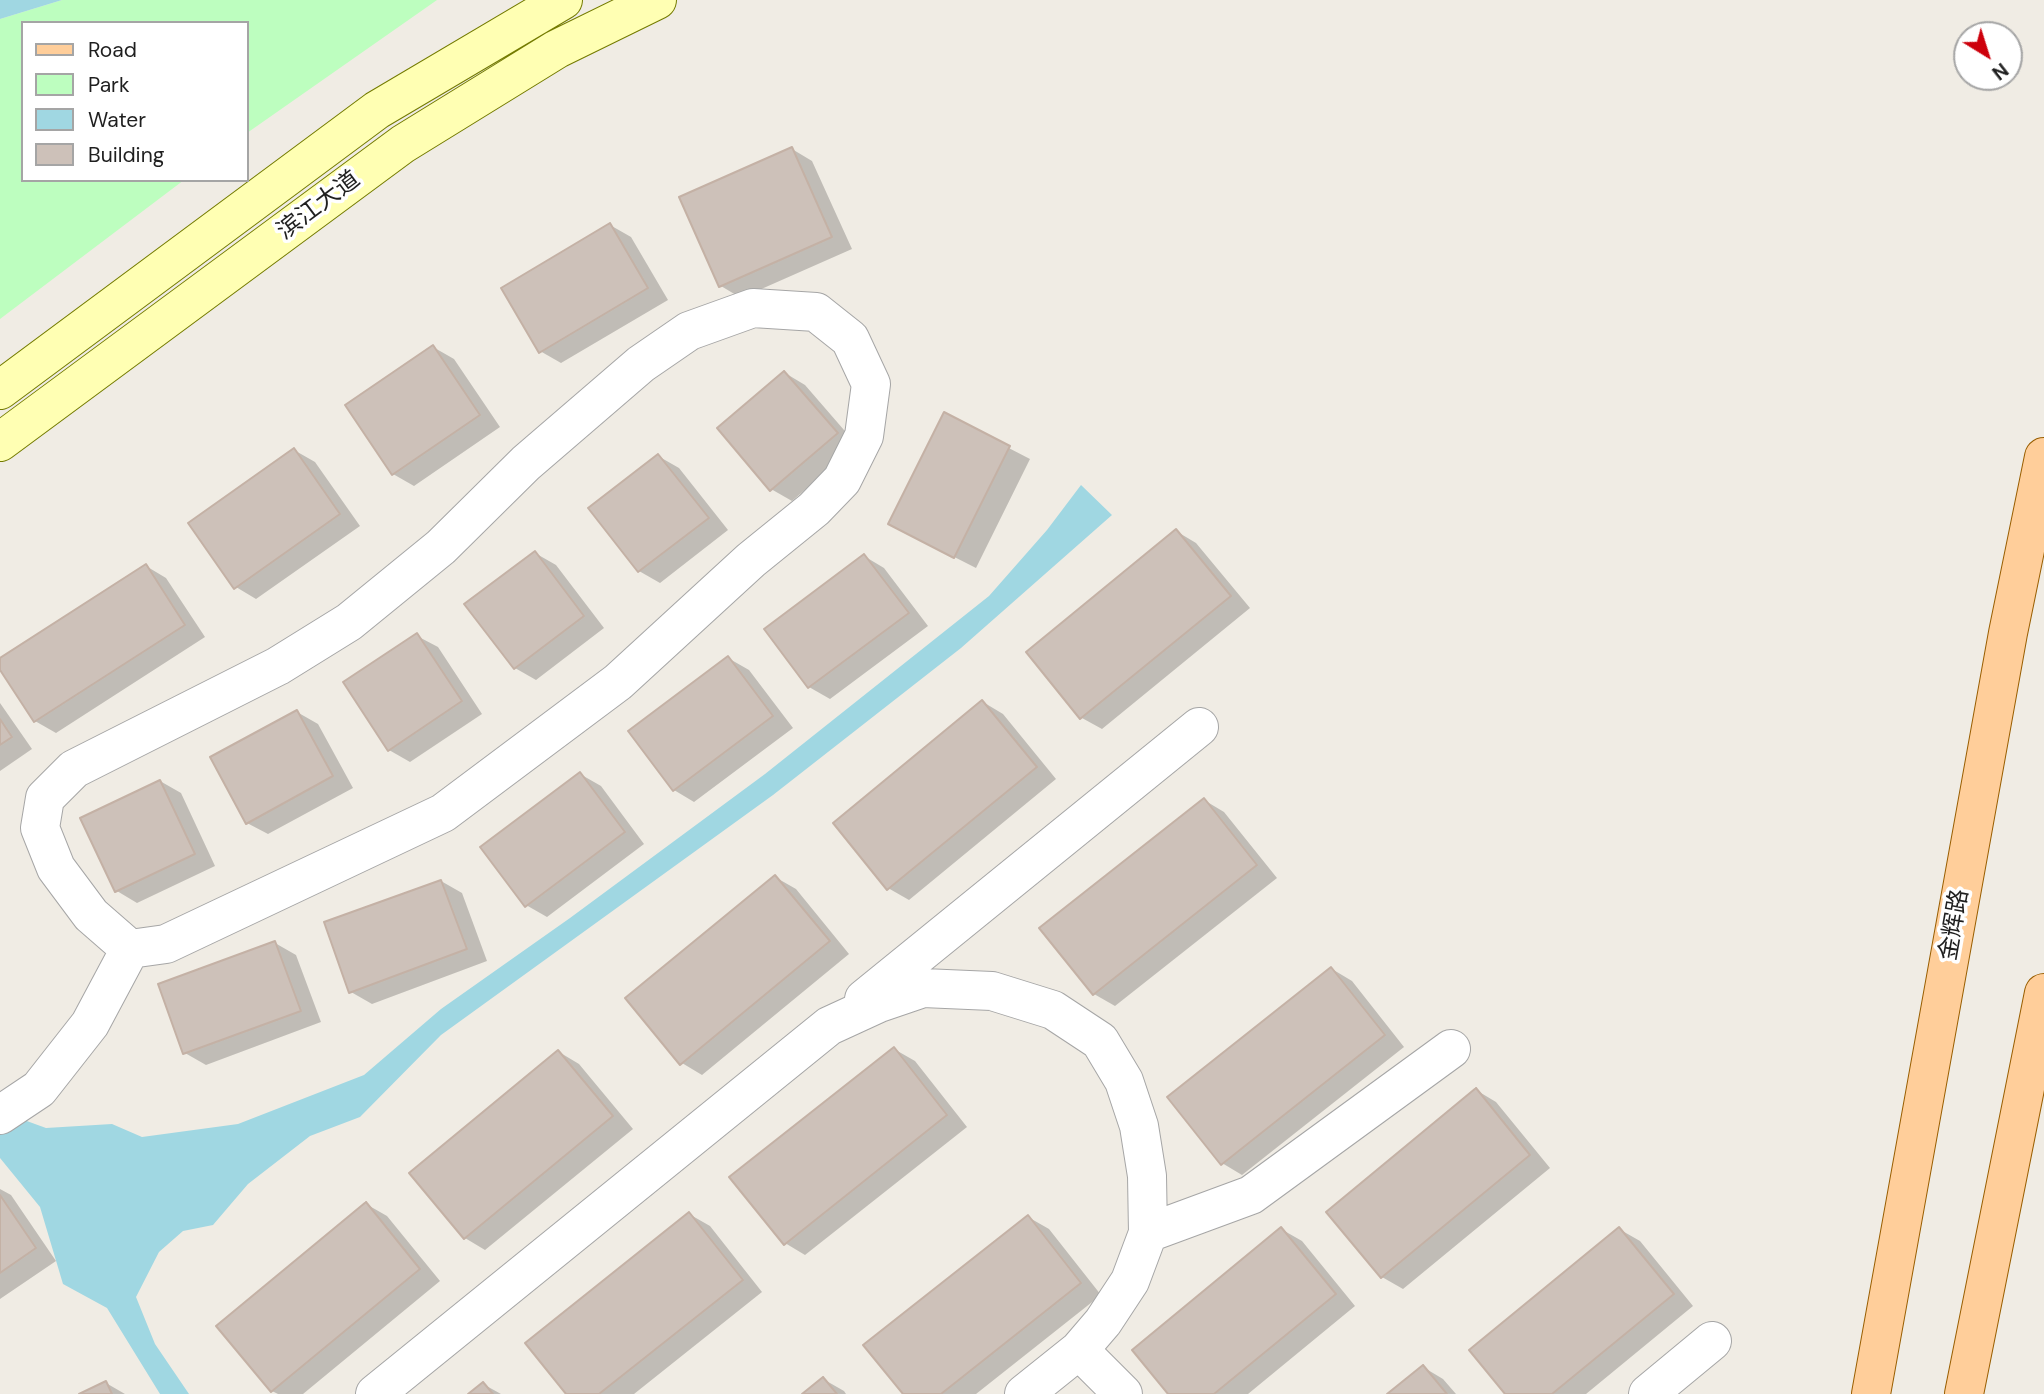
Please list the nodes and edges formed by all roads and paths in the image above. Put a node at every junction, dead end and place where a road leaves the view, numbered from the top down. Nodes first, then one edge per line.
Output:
1 (562, 0) edge
2 (657, 0) edge
3 (0, 390) edge
4 (0, 442) edge
5 (2044, 457) edge
6 (1199, 727) dead end
7 (130, 949) junction
8 (2044, 993) edge
9 (829, 1026) junction
10 (1451, 1049) dead end
11 (0, 1115) edge
12 (1148, 1233) junction
13 (1712, 1341) dead end
14 (1079, 1350) junction
15 (375, 1394) edge
16 (1024, 1394) edge
17 (1123, 1394) edge
18 (1647, 1394) edge
19 (1871, 1394) edge
20 (1964, 1394) edge

1 - 3 main road, 滨江大道
2 - 4 main road, 滨江大道
5 - 19 main road, 金辉路
6 - 9 street
7 - 7 street
7 - 11 street
8 - 20 main road
9 - 12 street
9 - 15 street
10 - 12 street
12 - 14 street
13 - 18 street
14 - 16 street
14 - 17 street

